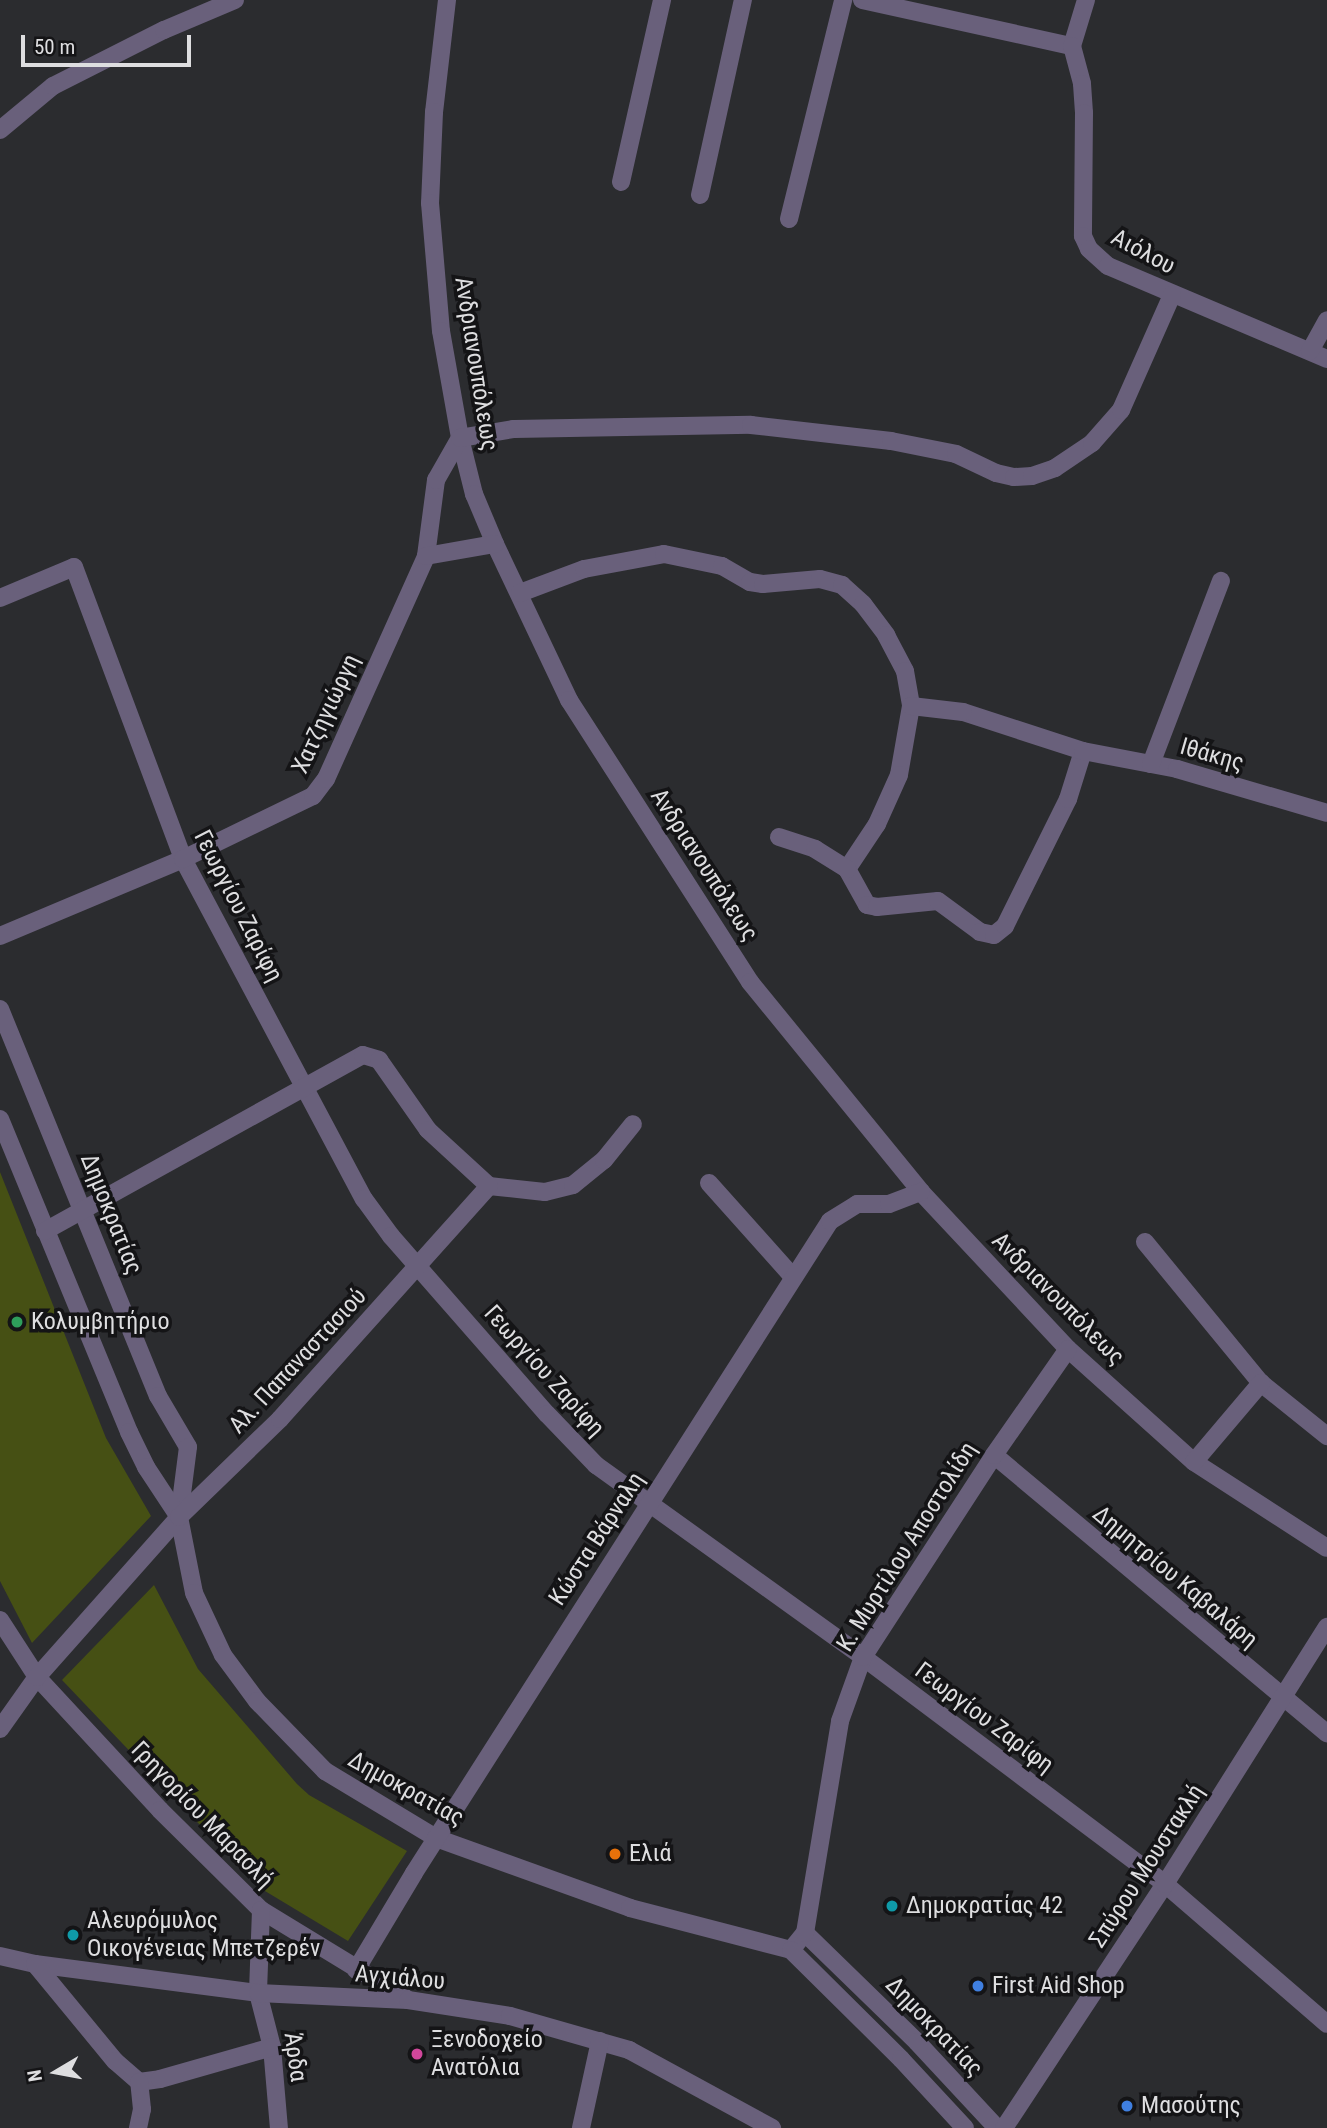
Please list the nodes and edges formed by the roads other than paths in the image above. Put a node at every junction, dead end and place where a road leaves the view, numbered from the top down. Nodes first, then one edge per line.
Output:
1 (235, 0) edge
2 (447, 0) edge
3 (662, 0) edge
4 (743, 0) edge
5 (844, 0) edge
6 (862, 0) edge
7 (1086, 0) edge
8 (1072, 46) junction
9 (0, 130) edge
10 (621, 182) dead end
11 (700, 195) dead end
12 (789, 219) dead end
13 (1172, 295) junction
14 (1327, 320) edge
15 (1310, 351) junction
16 (1327, 359) edge
17 (460, 438) junction
18 (495, 544) junction
19 (426, 556) junction
20 (1221, 581) dead end
21 (520, 593) junction
22 (0, 598) edge
23 (911, 706) junction
24 (1083, 751) junction
25 (1151, 764) junction
26 (1327, 813) edge
27 (779, 837) dead end
28 (183, 859) junction
29 (847, 869) junction
30 (0, 936) edge
31 (0, 1009) edge
32 (305, 1087) junction
33 (0, 1119) edge
34 (633, 1124) dead end
35 (709, 1183) dead end
36 (489, 1186) junction
37 (921, 1192) junction
38 (83, 1210) junction
39 (45, 1231) junction
40 (1145, 1242) dead end
41 (420, 1266) junction
42 (793, 1277) junction
43 (1068, 1349) junction
44 (1261, 1383) junction
45 (1327, 1436) edge
46 (993, 1455) junction
47 (1194, 1462) junction
48 (648, 1505) junction
49 (179, 1517) junction
50 (1327, 1548) edge
51 (0, 1620) edge
52 (1327, 1627) edge
53 (863, 1657) junction
54 (37, 1677) junction
55 (1282, 1698) junction
56 (0, 1729) edge
57 (1327, 1733) edge
58 (436, 1838) junction
59 (1165, 1884) junction
60 (261, 1910) junction
61 (805, 1933) junction
62 (791, 1950) junction
63 (0, 1956) edge
64 (35, 1964) junction
65 (356, 1970) junction
66 (258, 1993) junction
67 (408, 2000) junction
68 (1327, 2024) edge
69 (600, 2041) junction
70 (272, 2047) junction
71 (139, 2082) junction
72 (138, 2128) edge
73 (279, 2128) edge
74 (581, 2128) edge
75 (772, 2128) edge
76 (965, 2128) edge
77 (997, 2128) edge
78 (1004, 2128) edge

1 - 9 street
2 - 17 street, Ανδριανουπόλεως
3 - 10 street
4 - 11 street
5 - 12 street
6 - 8 street
7 - 8 street
8 - 13 street, Αιόλου
13 - 15 street, Αιόλου
13 - 17 street
14 - 15 street
15 - 16 street, Αιόλου
17 - 18 street, Ανδριανουπόλεως
17 - 19 street, Χατζηγιώργη
18 - 19 street
18 - 21 street, Ανδριανουπόλεως
19 - 28 street, Χατζηγιώργη
20 - 25 street
21 - 23 street
21 - 37 street, Ανδριανουπόλεως
22 - 28 street, Γεωργίου Ζαρίφη
23 - 24 street, Ιθάκης
23 - 29 street
24 - 25 street, Ιθάκης
24 - 29 street
25 - 26 street, Ιθάκης
27 - 29 street
28 - 30 street, Χατζηγιώργη
28 - 32 street, Γεωργίου Ζαρίφη
31 - 38 street, Δημοκρατίας
32 - 36 street
32 - 38 street
32 - 41 street, Γεωργίου Ζαρίφη
33 - 39 street, Δημοκρατίας
34 - 36 street
35 - 42 street
36 - 41 street, Αλ. Παπαναστασιού
37 - 42 street, Κώστα Βάρναλη
37 - 43 street, Ανδριανουπόλεως
38 - 39 street
38 - 49 street, Δημοκρατίας
39 - 49 street, Δημοκρατίας
40 - 44 street
41 - 48 street, Γεωργίου Ζαρίφη
41 - 49 street, Αλ. Παπαναστασιού
42 - 48 street, Κώστα Βάρναλη
43 - 46 street, Κ. Μυρτίλου Αποστολίδη
43 - 47 street, Ανδριανουπόλεως
44 - 45 street
44 - 47 street
46 - 53 street, Κ. Μυρτίλου Αποστολίδη
46 - 55 street, Δημητρίου Καβαλάρη
47 - 50 street, Ανδριανουπόλεως
48 - 53 street, Γεωργίου Ζαρίφη
48 - 58 street, Κώστα Βάρναλη
49 - 54 street, Αλ. Παπαναστασιού
49 - 58 street, Δημοκρατίας
51 - 54 street, Γρηγορίου Μαρασλή
52 - 55 street, Σπύρου Μουστακλή
53 - 59 street, Γεωργίου Ζαρίφη
53 - 61 street, Κ. Μυρτίλου Αποστολίδη
54 - 56 street, Αλ. Παπαναστασιού
54 - 60 street, Γρηγορίου Μαρασλή
55 - 57 street, Δημητρίου Καβαλάρη
55 - 59 street, Σπύρου Μουστακλή
58 - 62 street, Δημοκρατίας
58 - 65 street, Κώστα Βάρναλη
59 - 68 street, Γεωργίου Ζαρίφη
59 - 78 street, Σπύρου Μουστακλή
60 - 65 street, Γρηγορίου Μαρασλή
60 - 66 street, Άρδα
61 - 62 street
61 - 77 street, Δημοκρατίας
62 - 76 street
63 - 64 street, Αγχιάλου
64 - 66 street, Αγχιάλου
64 - 71 street
65 - 67 street, Γρηγορίου Μαρασλή
66 - 67 street, Αγχιάλου
66 - 70 street, Άρδα
67 - 69 street, Αγχιάλου
69 - 74 street
69 - 75 street, Αγχιάλου
70 - 71 street
70 - 73 street, Άρδα
71 - 72 street

